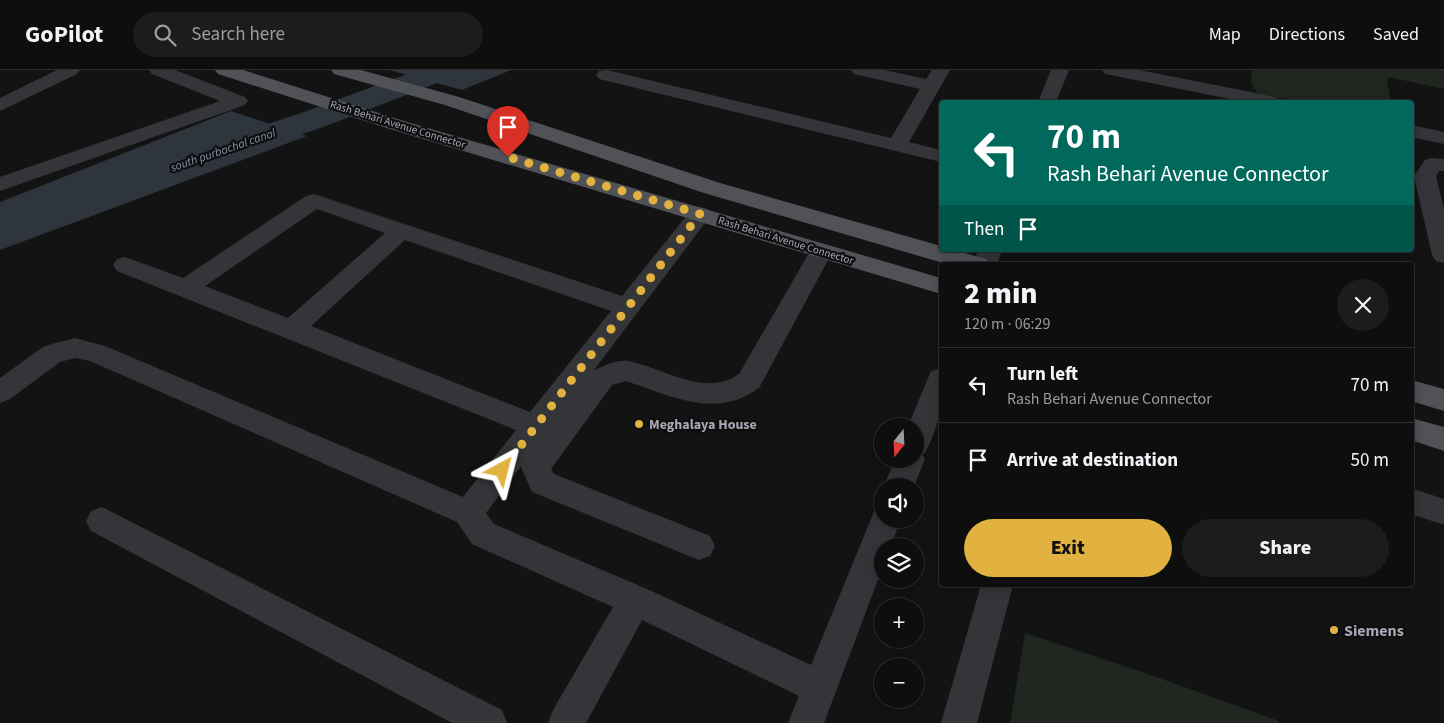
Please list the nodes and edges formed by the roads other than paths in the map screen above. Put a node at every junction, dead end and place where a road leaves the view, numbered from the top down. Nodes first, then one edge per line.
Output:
1 (71, 70) edge
2 (158, 70) edge
3 (224, 70) edge
4 (340, 70) edge
5 (860, 70) edge
6 (1060, 70) edge
7 (1112, 70) edge
8 (605, 75) dead end
9 (936, 78) edge
10 (1048, 100) edge
11 (1261, 100) edge
12 (0, 105) edge
13 (1414, 132) edge
14 (1444, 138) edge
15 (898, 145) junction
16 (939, 155) edge
17 (1444, 165) edge
18 (0, 184) edge
19 (700, 214) junction
20 (401, 231) junction
21 (821, 251) junction
22 (1444, 255) edge
23 (968, 262) edge
24 (125, 265) dead end
25 (939, 285) edge
26 (186, 288) junction
27 (628, 307) junction
28 (292, 329) junction
29 (939, 383) edge
30 (1414, 391) edge
31 (0, 392) edge
32 (1444, 400) edge
33 (924, 422) edge
34 (536, 426) junction
35 (1414, 430) edge
36 (1444, 438) edge
37 (1414, 502) edge
38 (1444, 512) edge
39 (468, 513) junction
40 (102, 521) dead end
41 (882, 528) edge
42 (699, 546) dead end
43 (995, 587) edge
44 (635, 600) junction
45 (820, 687) junction
46 (489, 723) edge
47 (566, 723) edge
48 (806, 723) edge
49 (959, 723) edge

1 - 12 street
2 - 18 street
3 - 19 main road, Rash Behari Avenue Connector
4 - 23 main road
5 - 9 street
6 - 10 street
7 - 11 street
8 - 15 street
9 - 15 street
13 - 14 street
15 - 16 street
17 - 22 street
19 - 21 main road, Rash Behari Avenue Connector
19 - 27 street
20 - 26 street
20 - 27 street
20 - 28 street
21 - 25 main road, Rash Behari Avenue Connector
21 - 42 street
24 - 26 street
26 - 28 street
27 - 34 street
28 - 34 street
29 - 33 street
30 - 32 main road
31 - 39 street
34 - 39 street
35 - 36 main road
37 - 38 street
39 - 44 street
40 - 46 street
41 - 45 street
43 - 49 street
44 - 45 street
44 - 47 street
45 - 48 street

